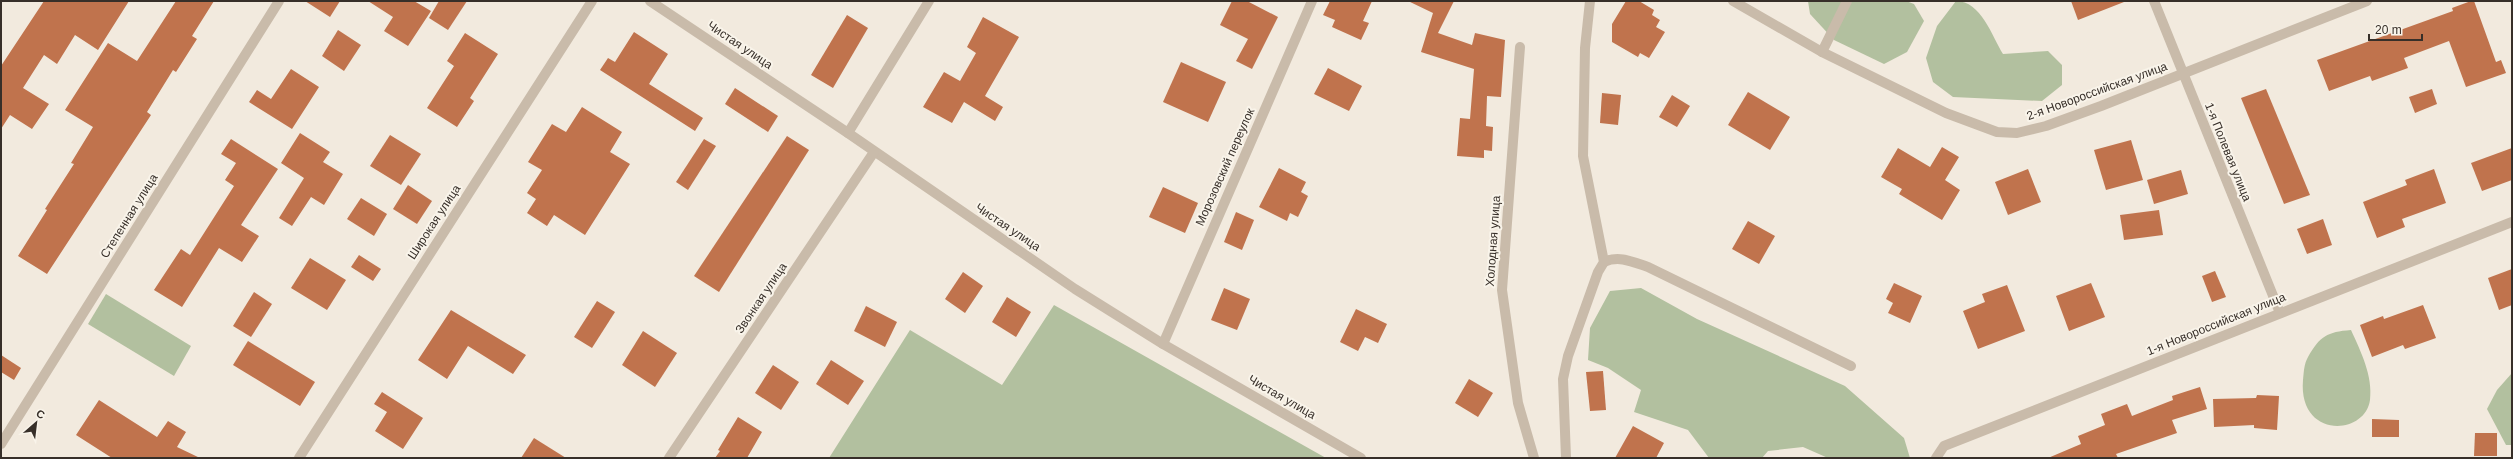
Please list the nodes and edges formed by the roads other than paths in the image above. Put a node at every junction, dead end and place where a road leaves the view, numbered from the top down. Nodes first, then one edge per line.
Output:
1 (279, 1) edge
2 (592, 1) edge
3 (650, 1) edge
4 (929, 1) edge
5 (1312, 1) edge
6 (1590, 1) edge
7 (1733, 1) edge
8 (1847, 1) edge
9 (2154, 1) edge
10 (2367, 1) edge
11 (1520, 48) dead end
12 (1822, 52) junction
13 (2182, 74) junction
14 (848, 133) junction
15 (874, 152) junction
16 (2512, 222) edge
17 (1604, 262) junction
18 (2280, 313) junction
19 (1163, 344) junction
20 (1851, 366) dead end
21 (1, 444) edge
22 (299, 458) edge
23 (668, 458) edge
24 (1361, 458) edge
25 (1534, 458) edge
26 (1566, 458) edge
27 (1936, 458) edge

1 - 21 street, Степенная улица
2 - 22 street, Широкая улица
3 - 14 street, Чистая улица
4 - 14 street
5 - 19 street, Морозовский переулок
6 - 17 street
7 - 12 street, 2-я Новороссийская улица
8 - 12 street
9 - 13 street, 1-я Полевая улица
10 - 13 street, 2-я Новороссийская улица
11 - 25 street, Холодная улица
12 - 13 street, 2-я Новороссийская улица
13 - 18 street, 1-я Полевая улица
14 - 15 street, Чистая улица
15 - 19 street, Чистая улица
15 - 23 street, Звонкая улица
16 - 18 street, 1-я Новороссийская улица
17 - 20 street
17 - 26 street
18 - 27 street, 1-я Новороссийская улица
19 - 24 street, Чистая улица

